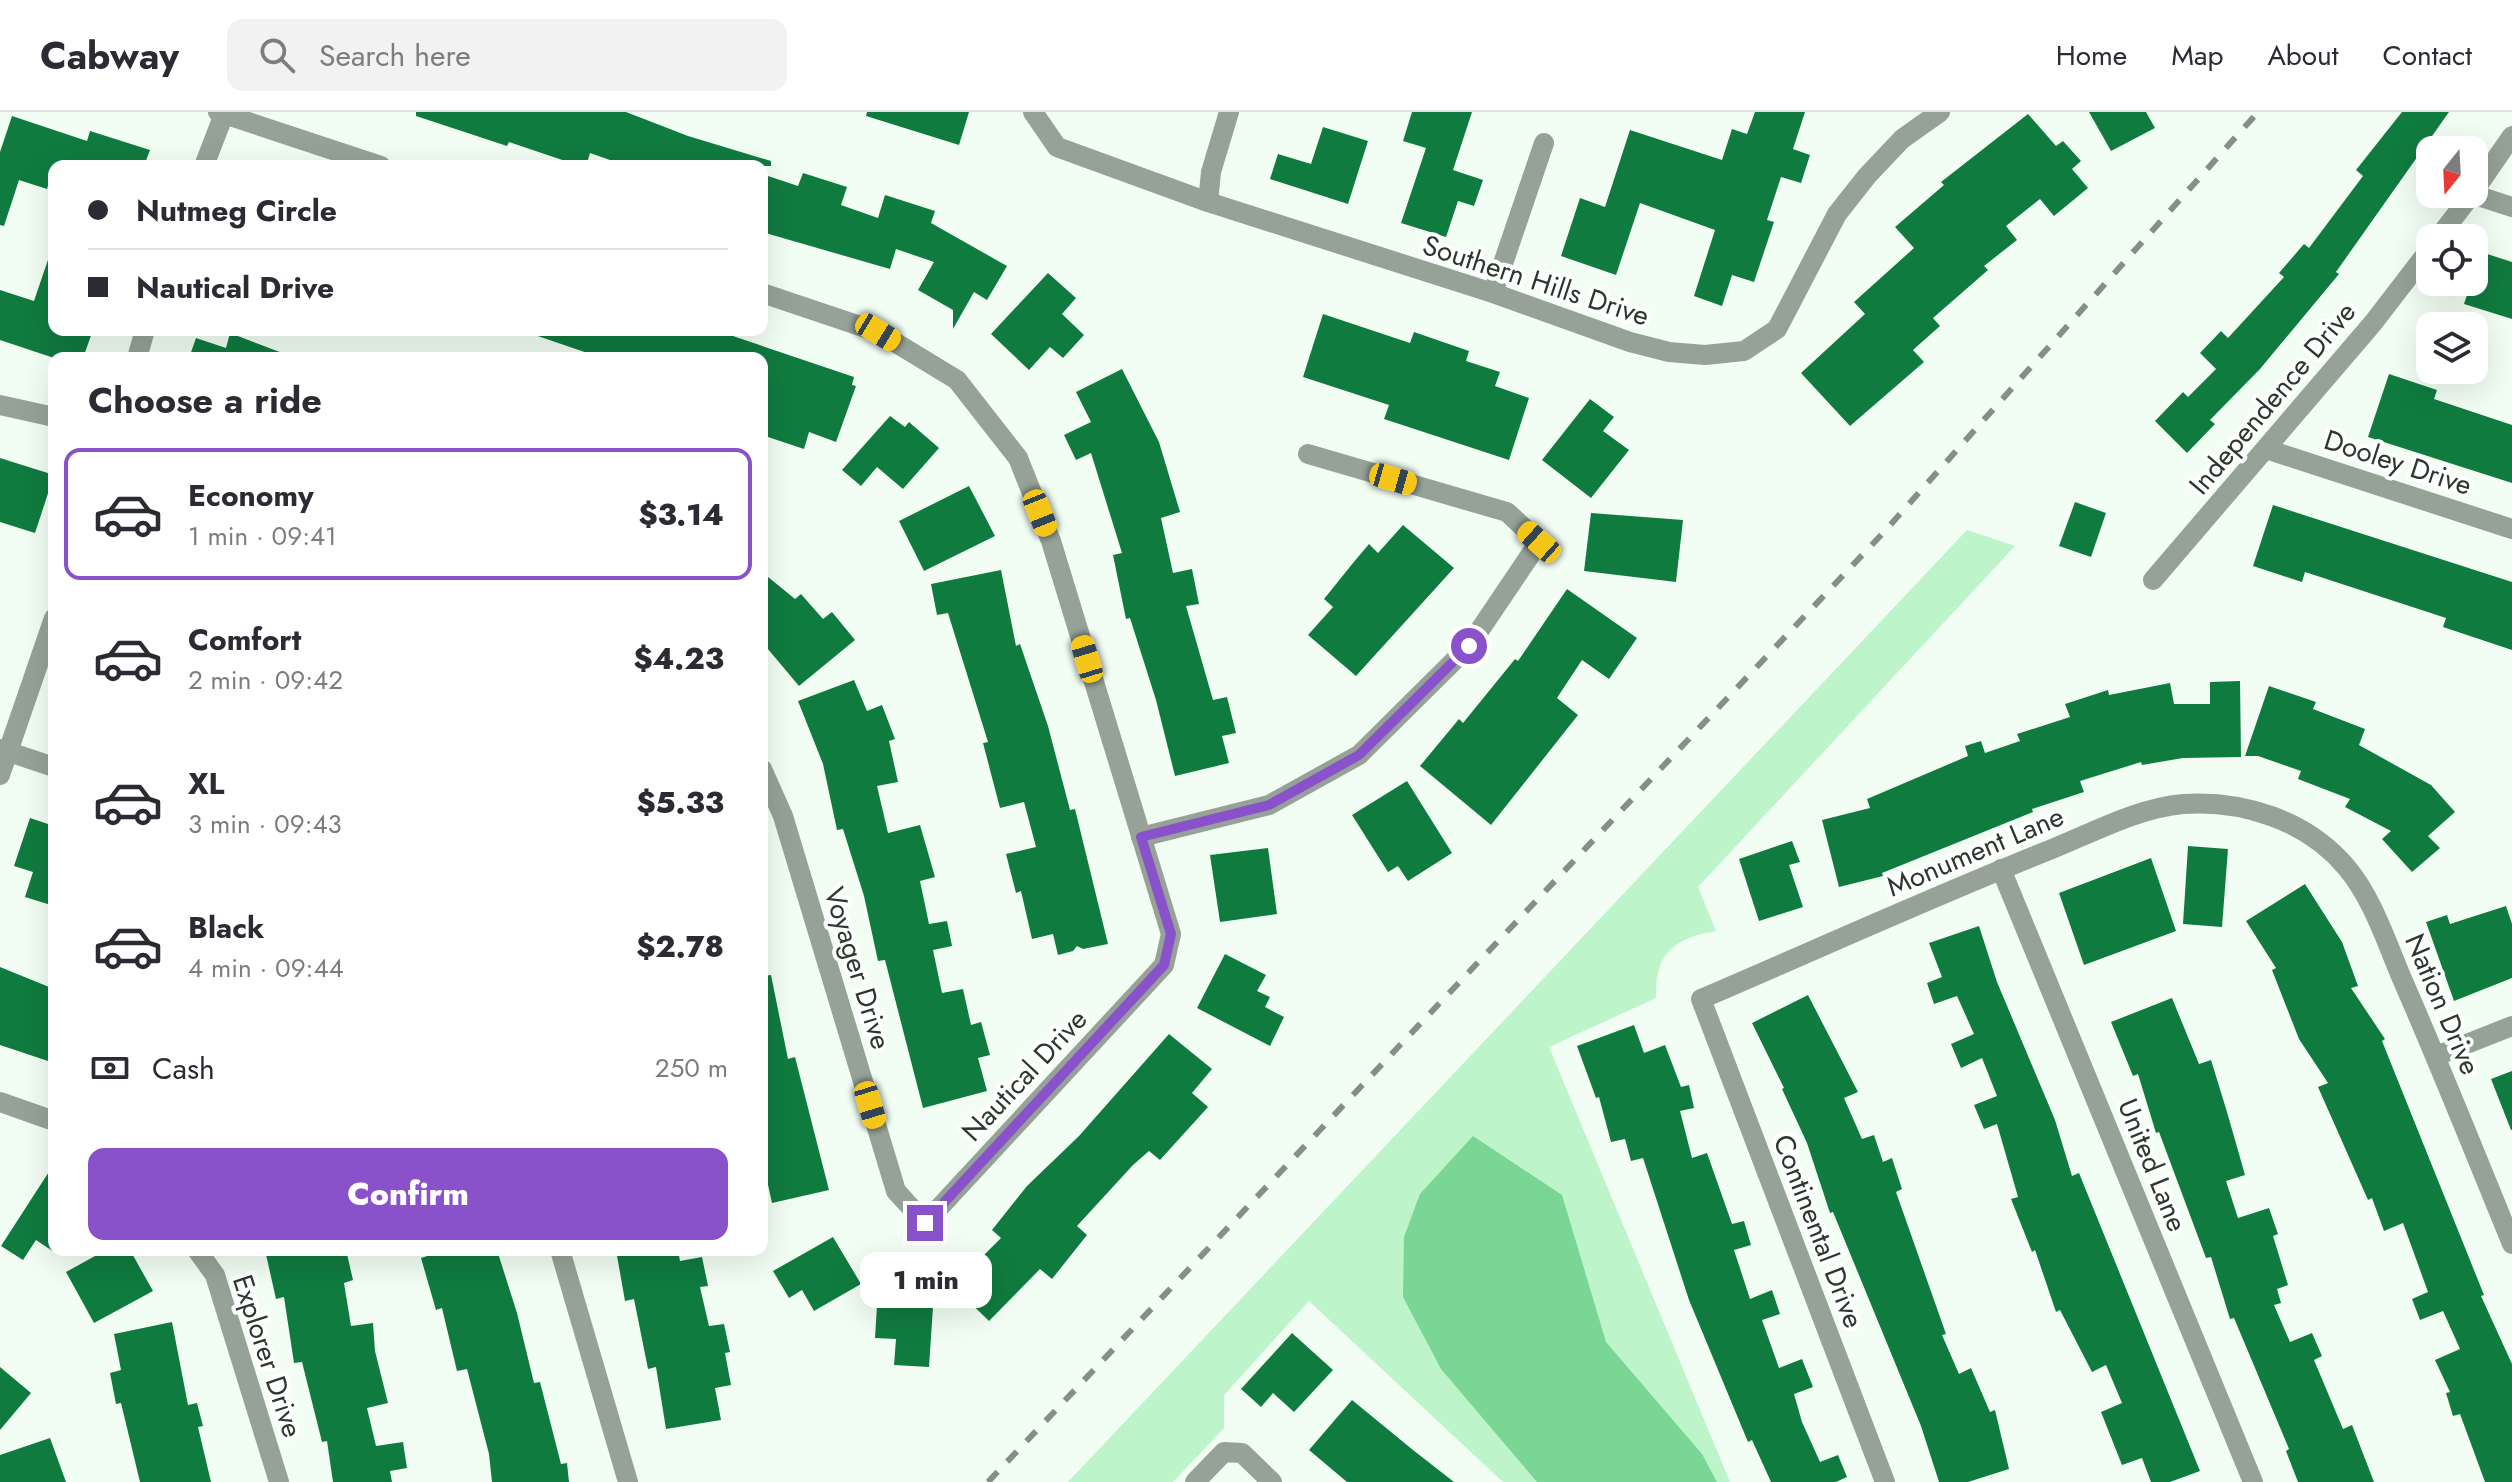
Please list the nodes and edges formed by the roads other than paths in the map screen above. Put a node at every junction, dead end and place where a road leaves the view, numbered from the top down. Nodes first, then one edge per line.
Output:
1 (1033, 112) edge
2 (1229, 112) edge
3 (1940, 112) edge
4 (221, 113) edge
5 (2512, 136) edge
6 (1544, 143) dead end
7 (206, 160) edge
8 (363, 160) edge
9 (2488, 171) edge
10 (2488, 198) edge
11 (1208, 202) junction
12 (2512, 207) edge
13 (2461, 208) edge
14 (2449, 224) edge
15 (2416, 267) edge
16 (1493, 293) junction
17 (768, 295) edge
18 (0, 405) edge
19 (48, 416) edge
20 (2266, 449) junction
21 (1308, 454) dead end
22 (2512, 529) edge
23 (2153, 580) dead end
24 (48, 634) edge
25 (4, 750) edge
26 (48, 765) edge
27 (0, 775) edge
28 (768, 782) edge
29 (2279, 818) joint
30 (1141, 837) junction
31 (2001, 869) junction
32 (1701, 999) joint
33 (2512, 1026) edge
34 (2436, 1056) junction
35 (0, 1102) edge
36 (48, 1119) edge
37 (925, 1223) joint
38 (2512, 1244) edge
39 (201, 1256) edge
40 (562, 1256) edge
41 (279, 1482) edge
42 (628, 1482) edge
43 (1195, 1482) edge
44 (1272, 1482) edge
45 (1885, 1482) edge
46 (2253, 1482) edge

1 - 11 street, Southern Hills Drive
2 - 11 street
3 - 16 street, Southern Hills Drive
4 - 7 street
4 - 8 street
5 - 9 street
6 - 16 street
10 - 12 street
11 - 16 street, Southern Hills Drive
13 - 14 street
15 - 20 street, Independence Drive
17 - 30 street
18 - 19 street
20 - 22 street, Dooley Drive
20 - 23 street, Independence Drive
21 - 30 street
24 - 25 street
25 - 26 street
25 - 27 street
28 - 37 street, Voyager Drive
29 - 31 street, Monument Lane
29 - 34 street, Nation Drive
30 - 37 street, Nautical Drive
31 - 32 street, Monument Lane
31 - 46 street, United Lane
32 - 45 street, Continental Drive
33 - 34 street
34 - 38 street, Nation Drive
35 - 36 street
39 - 41 street, Explorer Drive
40 - 42 street
43 - 44 street

